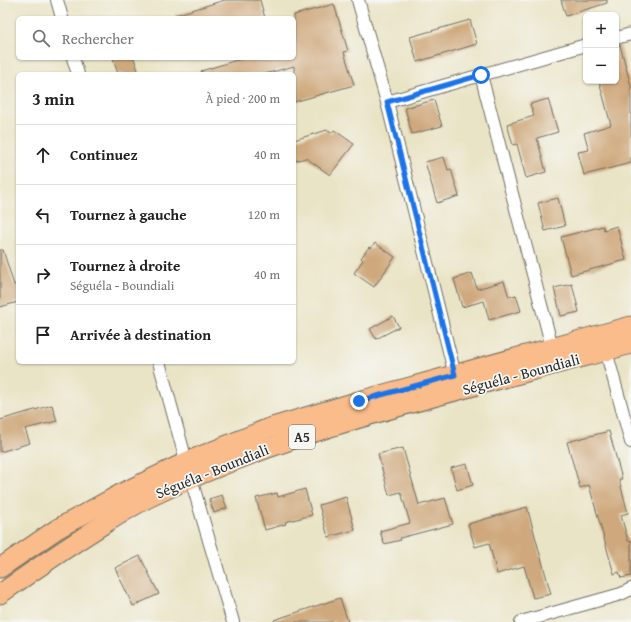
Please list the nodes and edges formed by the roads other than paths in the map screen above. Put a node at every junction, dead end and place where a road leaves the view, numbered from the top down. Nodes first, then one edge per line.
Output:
1 (57, 0) edge
2 (358, 0) edge
3 (61, 16) edge
4 (631, 34) edge
5 (619, 37) edge
6 (583, 46) edge
7 (74, 60) edge
8 (77, 72) edge
9 (481, 75) junction
10 (387, 102) junction
11 (631, 326) edge
12 (631, 344) edge
13 (552, 347) junction
14 (606, 351) junction
15 (160, 364) edge
16 (455, 375) junction
17 (631, 442) edge
18 (188, 470) junction
19 (0, 568) edge
20 (631, 589) edge
21 (0, 594) edge
22 (233, 622) edge
23 (521, 622) edge

1 - 3 street
2 - 10 street
4 - 5 street
6 - 9 street
7 - 8 street
9 - 10 street
9 - 13 street
10 - 16 street
11 - 13 main road, Séguéla - Boundiali / A5
12 - 14 main road, Séguéla - Boundiali / A5
13 - 16 main road, Séguéla - Boundiali / A5
14 - 17 street
14 - 18 main road, Séguéla - Boundiali / A5
15 - 18 street
16 - 18 main road, Séguéla - Boundiali / A5
18 - 19 main road, Séguéla - Boundiali / A5
18 - 21 main road, Séguéla - Boundiali / A5
18 - 22 street
20 - 23 street

